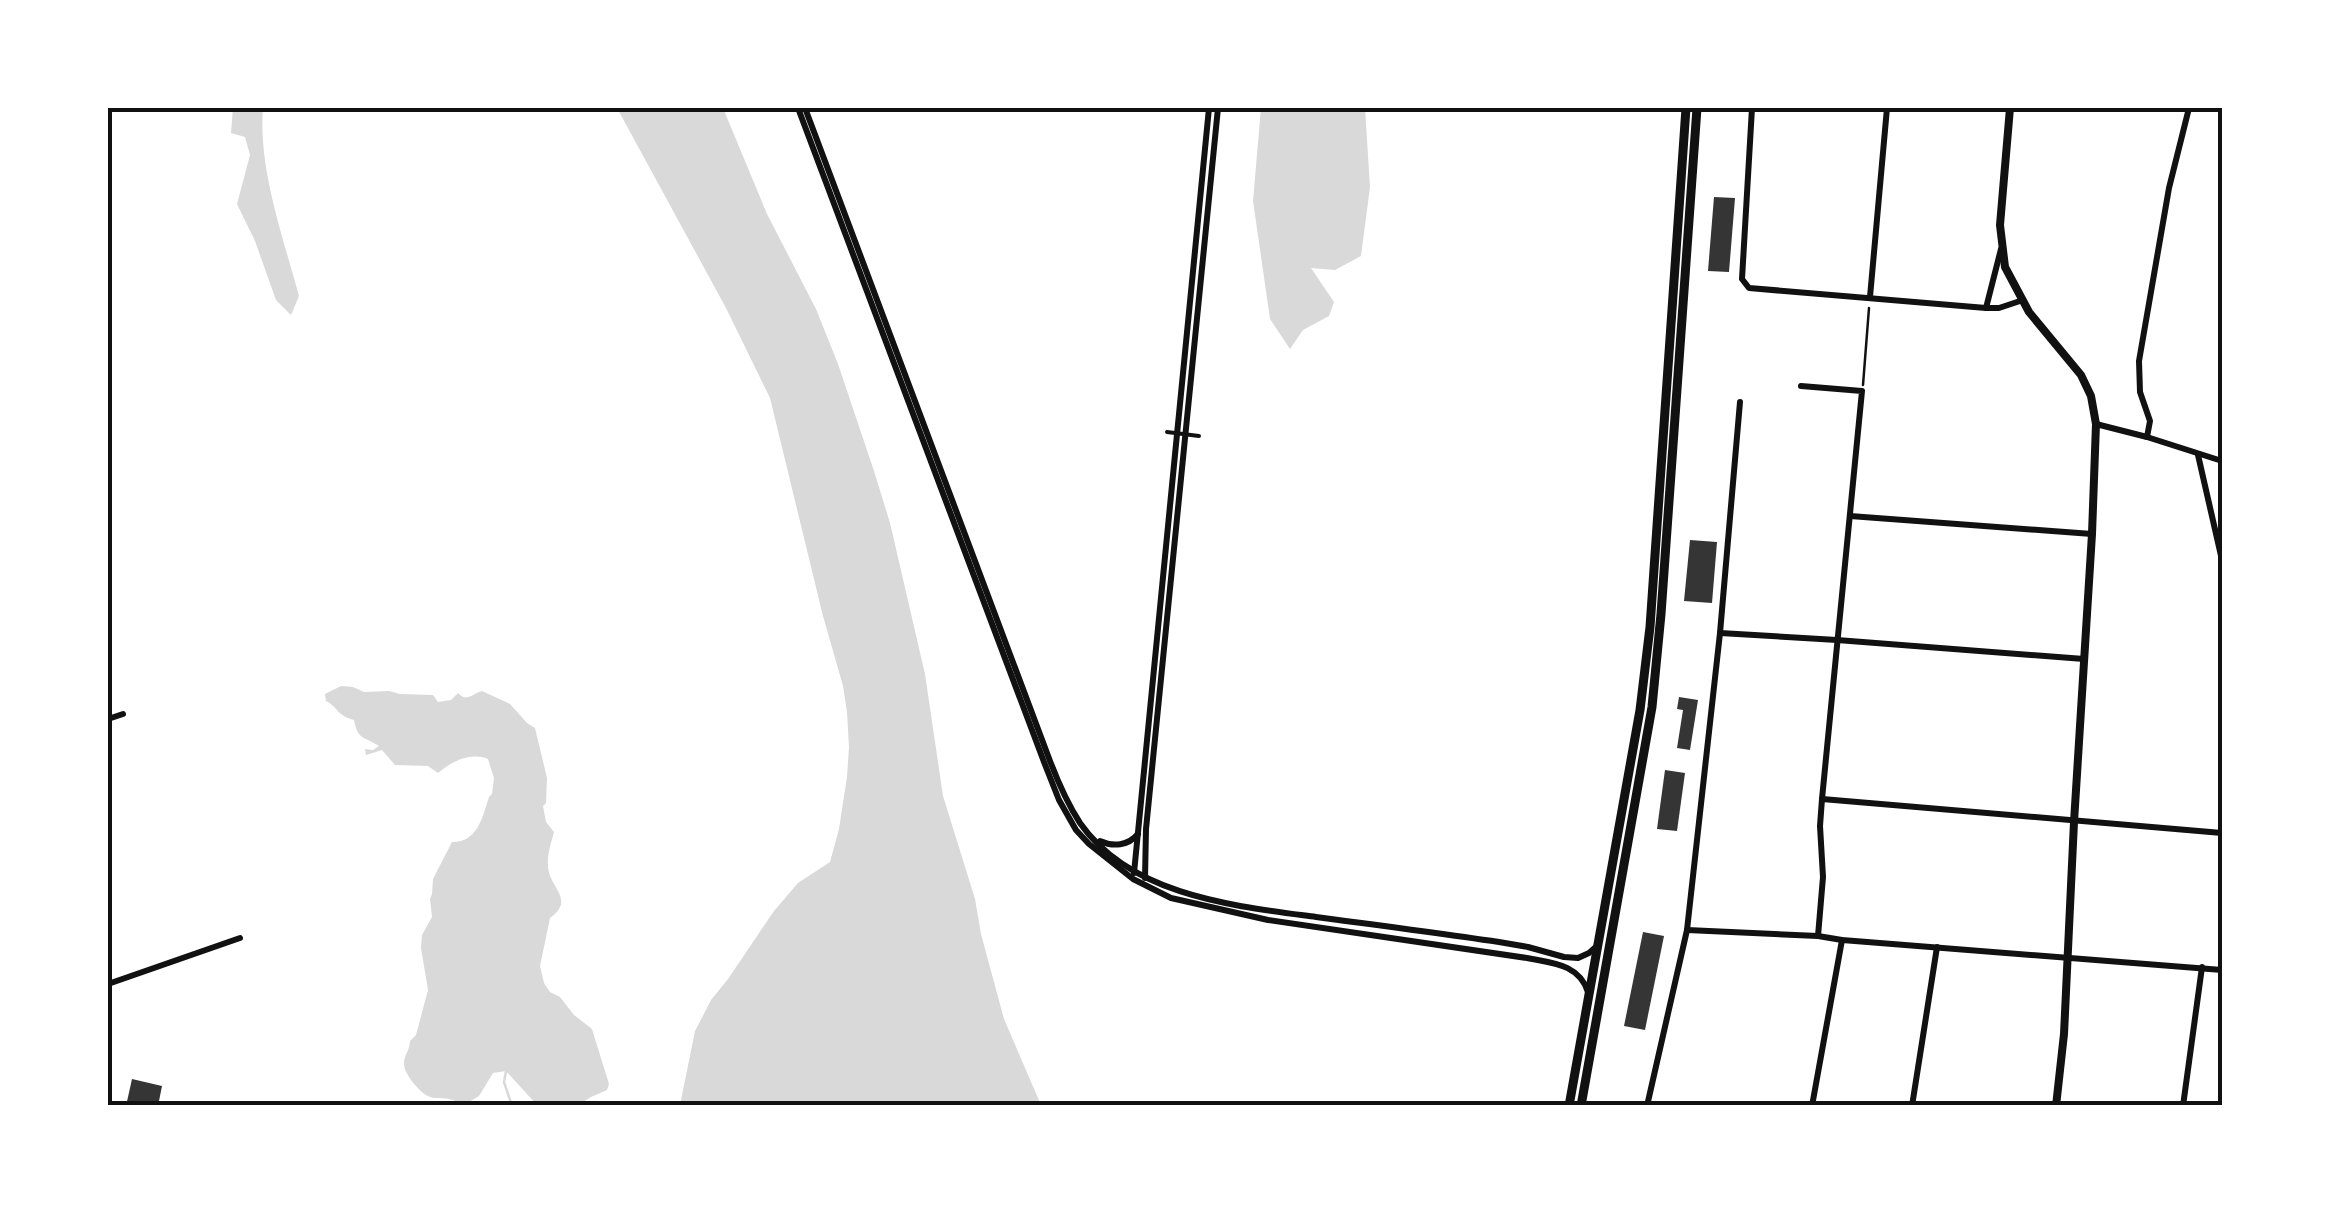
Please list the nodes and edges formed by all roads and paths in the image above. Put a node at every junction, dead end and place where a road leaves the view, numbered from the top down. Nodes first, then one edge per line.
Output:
1 (802, 108) edge
2 (1209, 108) edge
3 (1218, 108) edge
4 (1686, 108) edge
5 (1697, 108) edge
6 (1752, 108) edge
7 (1887, 108) edge
8 (2010, 108) edge
9 (2188, 108) edge
10 (2001, 248) junction
11 (1870, 296) junction
12 (2022, 300) junction
13 (1986, 308) junction
14 (1801, 386) dead end
15 (1862, 391) junction
16 (1740, 402) dead end
17 (2096, 424) junction
18 (1167, 432) dead end
19 (1182, 434) junction
20 (1198, 436) dead end
21 (2147, 436) junction
22 (2198, 455) junction
23 (2222, 461) edge
24 (1850, 516) junction
25 (2092, 534) junction
26 (2222, 560) edge
27 (1720, 633) junction
28 (1837, 640) junction
29 (2084, 659) junction
30 (123, 714) dead end
31 (108, 720) edge
32 (1822, 799) junction
33 (2074, 822) junction
34 (2222, 833) edge
35 (1142, 834) junction
36 (1094, 839) junction
37 (1134, 875) junction
38 (1148, 882) junction
39 (1686, 930) junction
40 (1818, 936) junction
41 (240, 938) dead end
42 (1842, 940) junction
43 (1598, 946) junction
44 (1937, 947) junction
45 (2068, 958) junction
46 (2202, 967) junction
47 (2222, 970) edge
48 (108, 984) edge
49 (1589, 998) junction
50 (1569, 1106) edge
51 (1581, 1106) edge
52 (1647, 1106) edge
53 (1812, 1106) edge
54 (1912, 1106) edge
55 (2056, 1106) edge
56 (2183, 1106) edge

1 - 36 street
1 - 37 street
2 - 19 street
3 - 19 street
4 - 43 main road
5 - 51 main road
6 - 11 street
7 - 11 street
8 - 10 street
9 - 21 street
10 - 12 street
10 - 13 street
11 - 13 street
11 - 15 path
12 - 13 street
12 - 17 street
14 - 15 street
15 - 24 street
16 - 27 street
17 - 21 street
17 - 25 street
18 - 19 street
19 - 20 street
19 - 35 street
21 - 22 street
22 - 23 street
22 - 26 street
24 - 25 street
24 - 28 street
25 - 29 street
27 - 28 street
27 - 39 street
28 - 29 street
28 - 32 street
29 - 33 street
30 - 31 street
32 - 33 street
32 - 40 street
33 - 34 street
33 - 45 street
35 - 36 street
35 - 37 street
35 - 38 street
36 - 37 street
37 - 38 street
38 - 43 street
38 - 49 street
39 - 40 street
39 - 52 street
40 - 42 street
41 - 48 street
42 - 44 street
42 - 53 street
43 - 49 main road
44 - 45 street
44 - 54 street
45 - 46 street
45 - 55 street
46 - 47 street
46 - 56 street
49 - 50 main road

